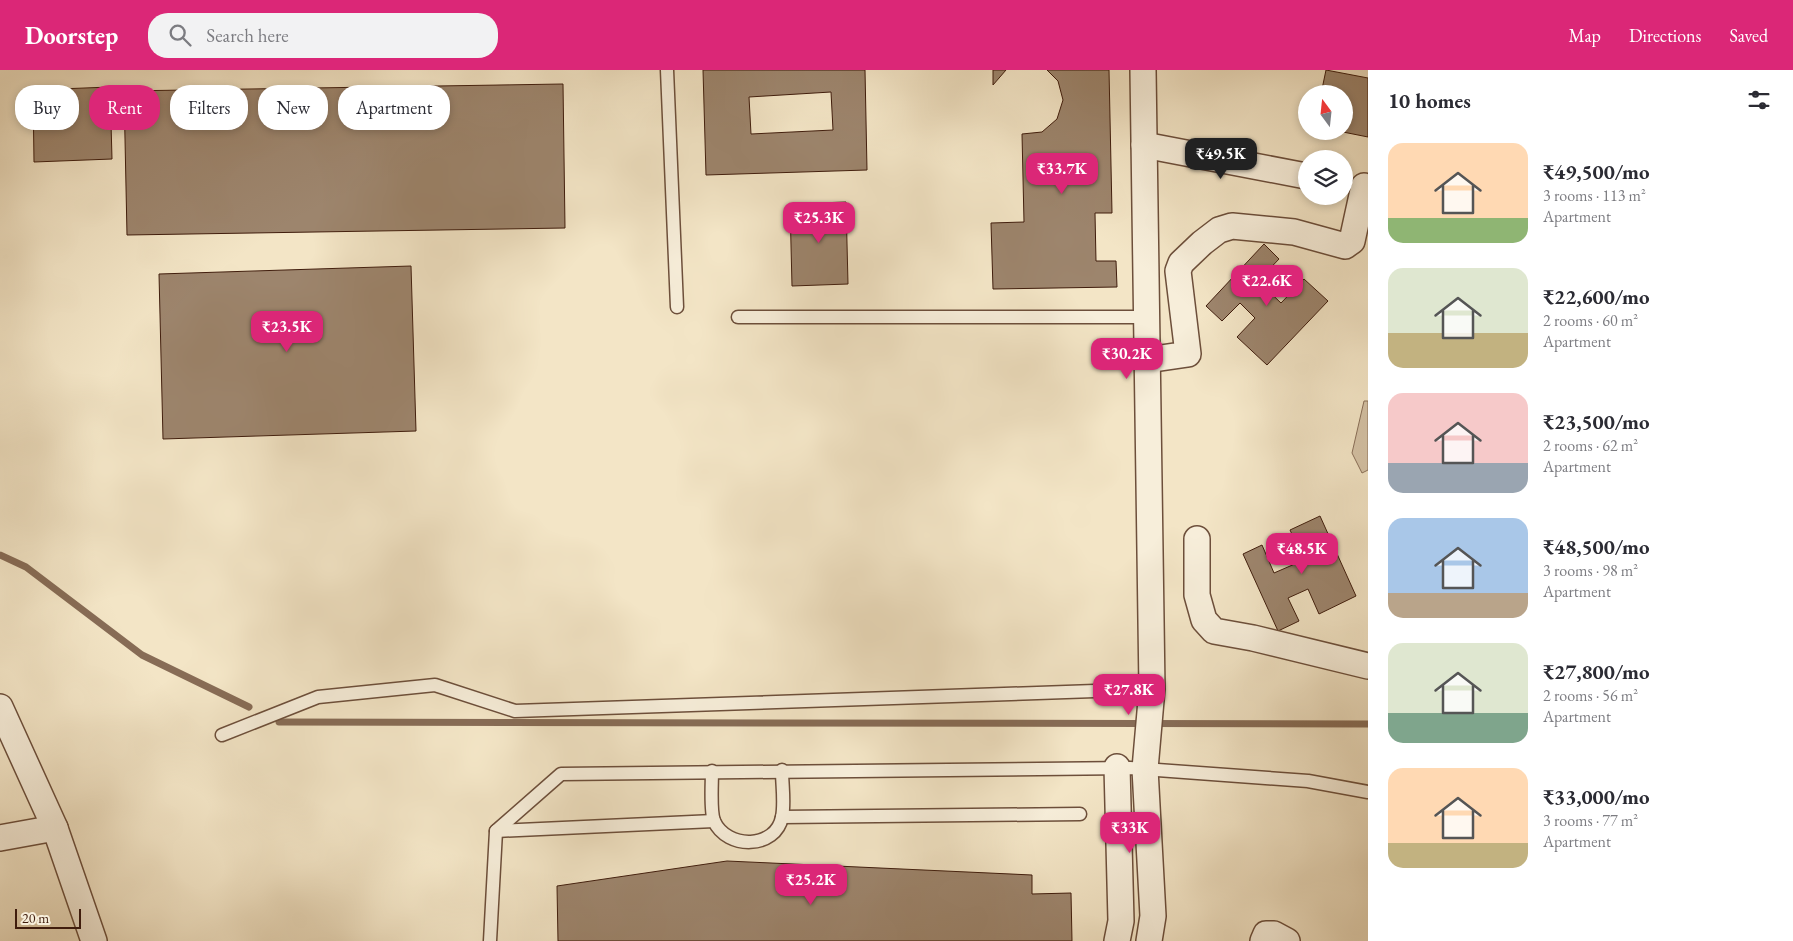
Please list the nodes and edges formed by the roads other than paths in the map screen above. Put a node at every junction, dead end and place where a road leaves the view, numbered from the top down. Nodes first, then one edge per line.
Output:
1 (667, 70) edge
2 (1143, 70) edge
3 (1144, 145) junction
4 (1298, 174) edge
5 (1359, 185) edge
6 (677, 307) dead end
7 (1146, 316) junction
8 (738, 317) dead end
9 (1147, 360) junction
10 (1197, 539) dead end
11 (1368, 666) edge
12 (1152, 689) junction
13 (0, 707) edge
14 (222, 735) dead end
15 (1145, 757) junction
16 (1117, 767) junction
17 (782, 770) junction
18 (712, 771) junction
19 (1368, 792) edge
20 (1080, 814) dead end
21 (782, 817) junction
22 (714, 821) junction
23 (54, 828) junction
24 (496, 831) junction
25 (0, 838) edge
26 (94, 941) edge
27 (490, 941) edge
28 (1117, 941) edge
29 (1149, 941) edge
30 (1263, 941) edge
31 (1288, 941) edge

1 - 6 lane
2 - 3 street
3 - 4 street
3 - 7 street
5 - 9 street
7 - 8 lane
7 - 9 street
9 - 12 street
10 - 11 street
12 - 14 lane
12 - 15 street
13 - 23 street
15 - 16 lane
15 - 19 lane
15 - 29 street
16 - 17 lane
16 - 28 street
17 - 18 lane
17 - 21 lane
18 - 22 lane
18 - 24 lane
20 - 21 lane
21 - 22 lane
22 - 24 lane
23 - 25 street
23 - 26 street
24 - 27 lane
30 - 31 street

